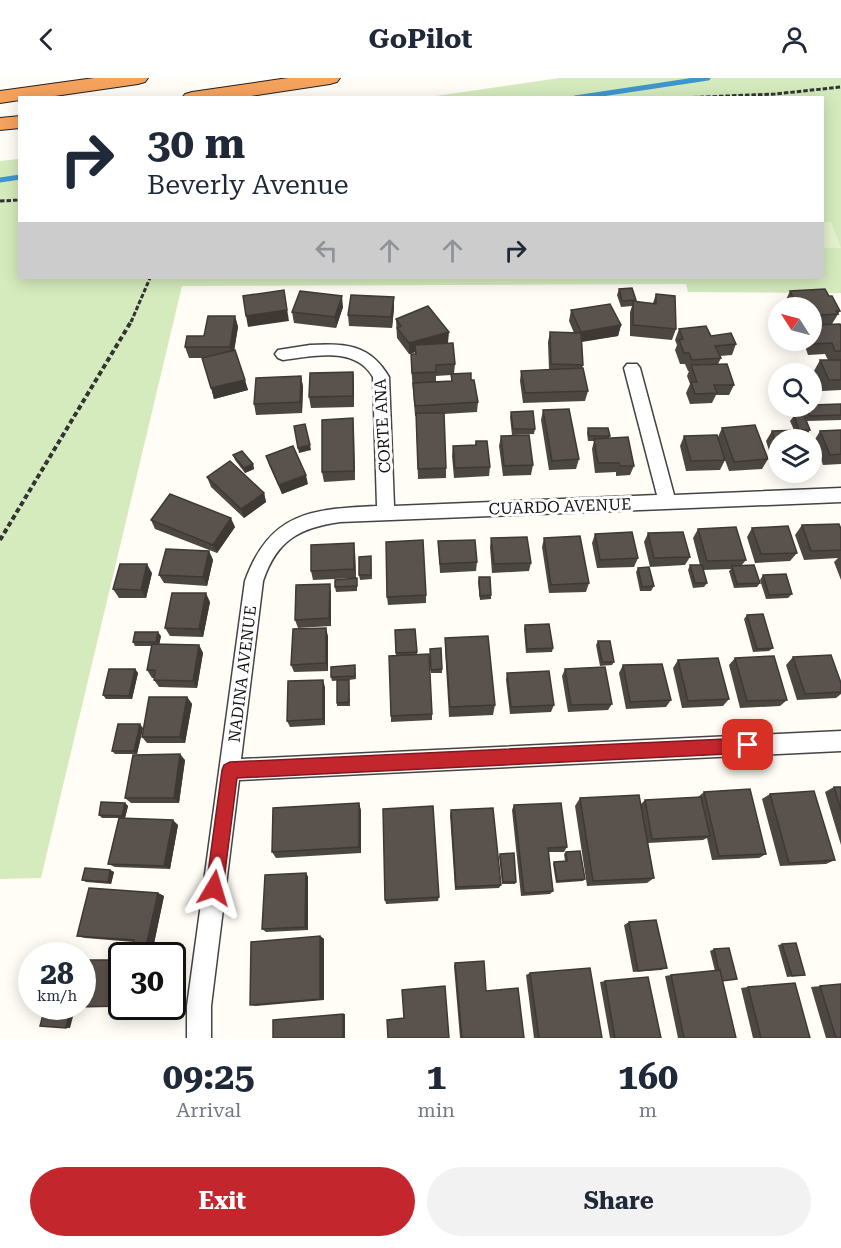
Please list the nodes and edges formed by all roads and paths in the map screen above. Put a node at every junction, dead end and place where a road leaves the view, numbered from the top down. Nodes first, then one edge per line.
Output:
1 (138, 78) edge
2 (330, 78) edge
3 (841, 87) edge
4 (206, 96) edge
5 (728, 96) edge
6 (0, 97) edge
7 (18, 122) edge
8 (0, 124) edge
9 (18, 200) edge
10 (0, 201) edge
11 (150, 279) edge
12 (283, 354) dead end
13 (632, 368) dead end
14 (841, 495) edge
15 (667, 502) junction
16 (386, 514) junction
17 (283, 533) joint
18 (0, 540) edge
19 (841, 741) edge
20 (230, 770) junction
21 (199, 1038) edge

1 - 6 highway
2 - 4 highway
3 - 5 path
7 - 8 highway
9 - 10 path
11 - 18 path
12 - 16 street, CORTE ANA
13 - 15 street
14 - 15 street, CUARDO AVENUE
15 - 16 street, CUARDO AVENUE
16 - 17 street, CUARDO AVENUE
17 - 20 street, NADINA AVENUE
19 - 20 street
20 - 21 street, NADINA AVENUE

